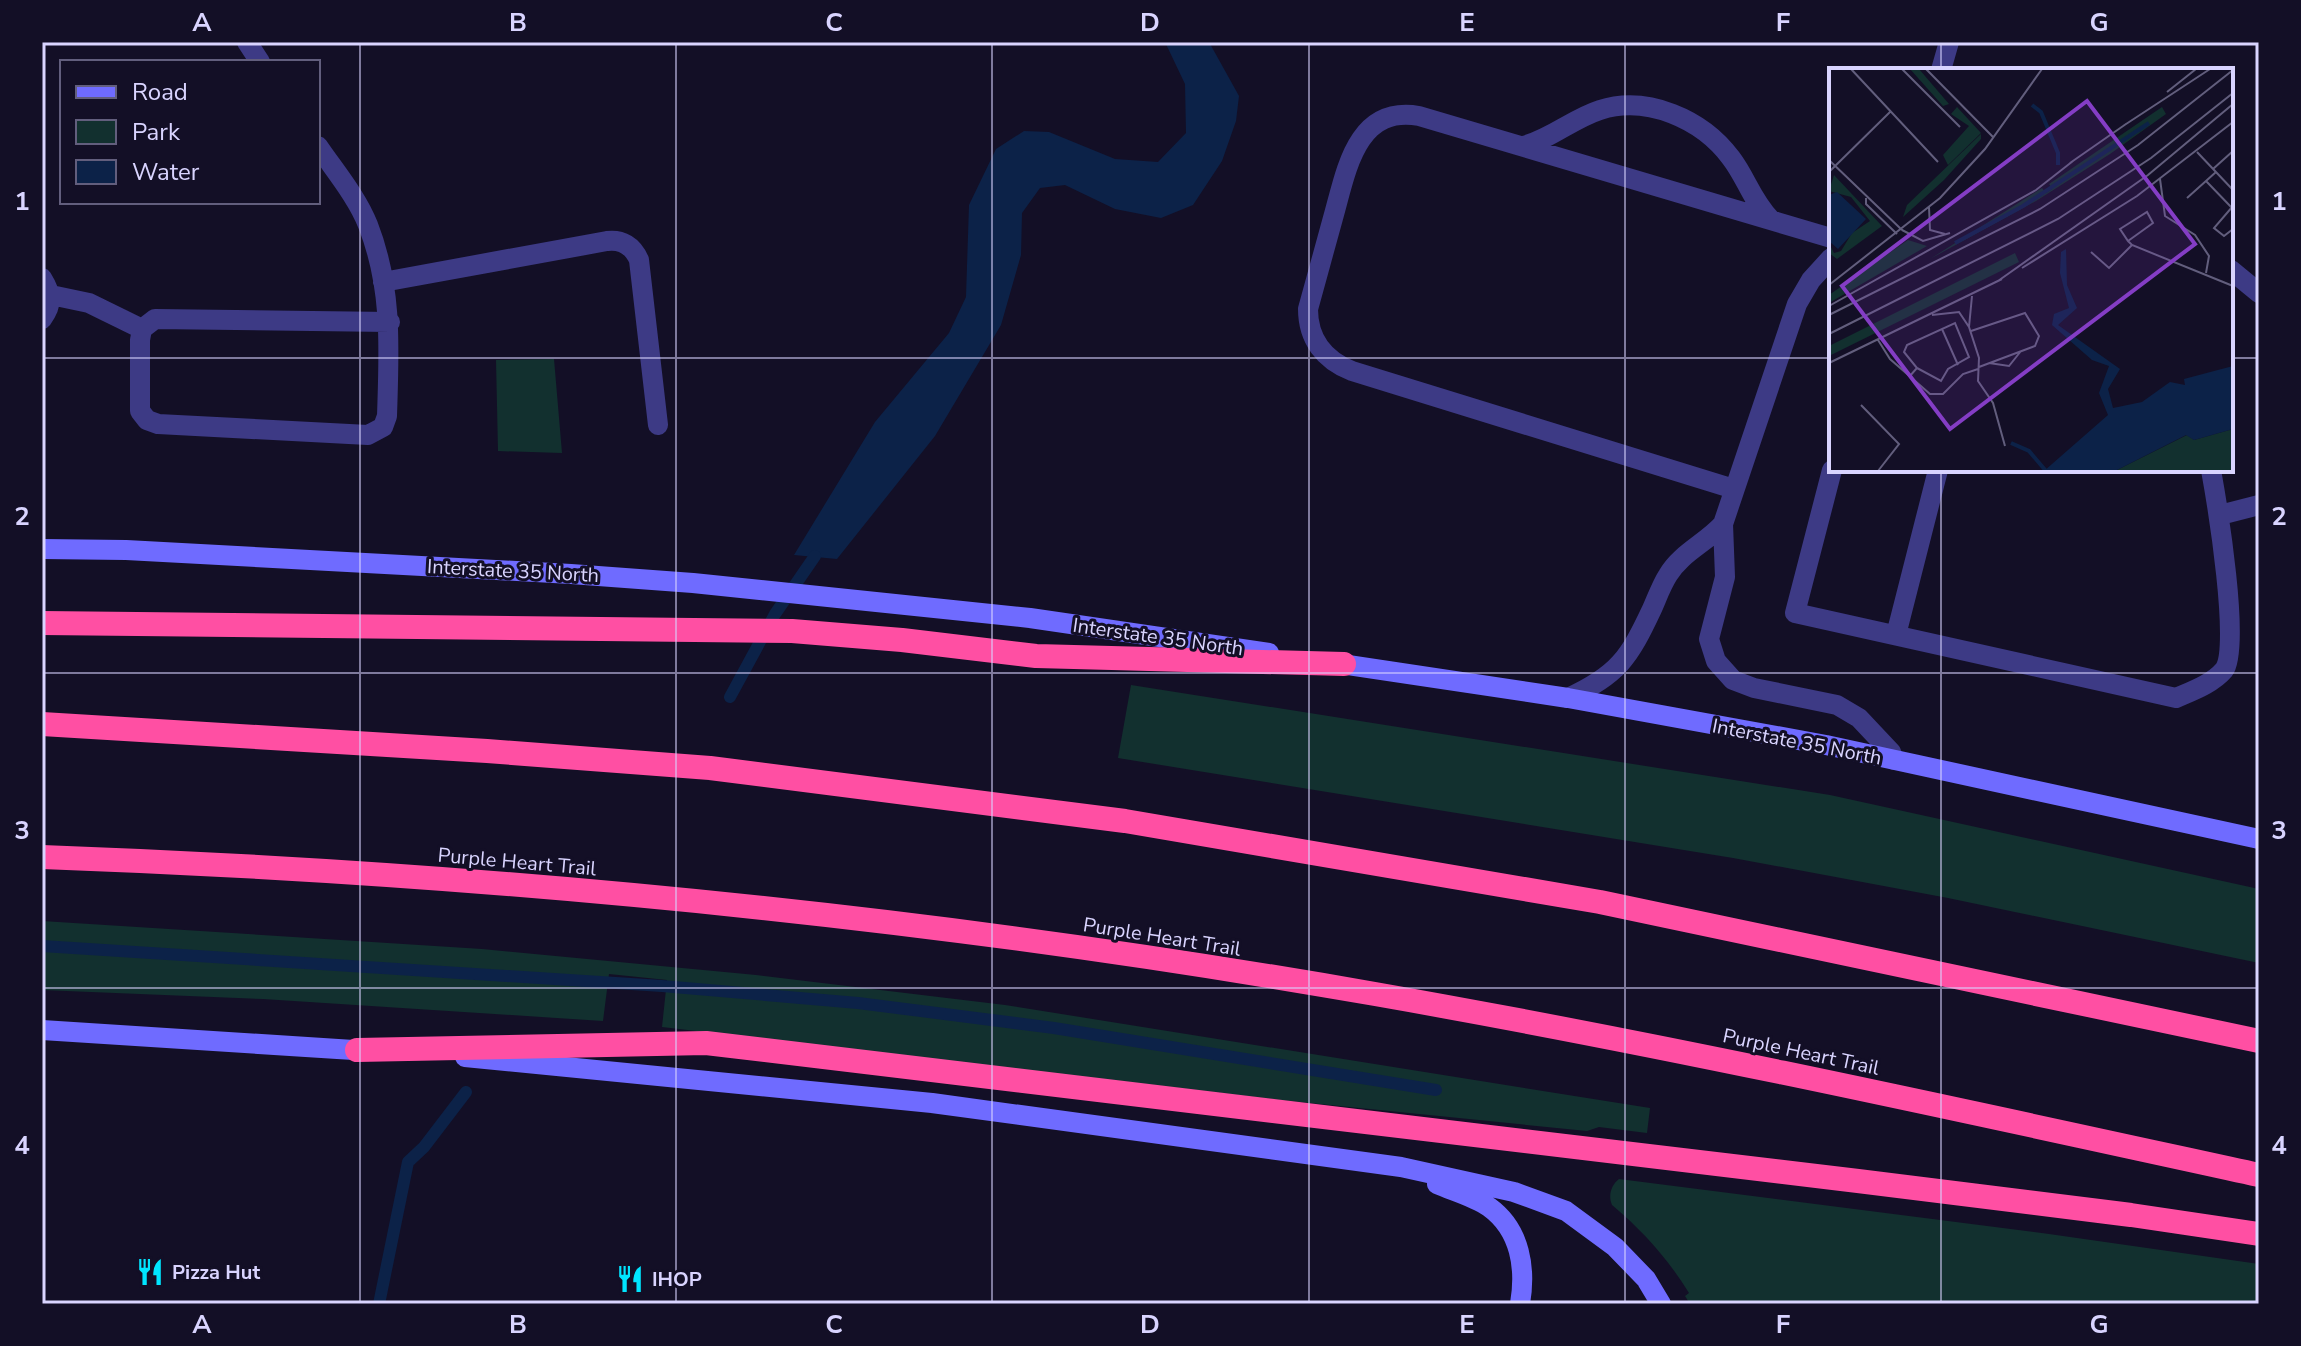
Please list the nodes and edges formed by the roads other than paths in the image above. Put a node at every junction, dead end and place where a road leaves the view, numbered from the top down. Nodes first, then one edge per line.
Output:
1 (247, 42) edge
2 (1949, 42) edge
3 (259, 60) edge
4 (1942, 68) edge
5 (1523, 146) junction
6 (320, 149) edge
7 (1771, 220) junction
8 (1829, 237) edge
9 (1829, 260) edge
10 (2233, 272) edge
11 (383, 282) junction
12 (46, 286) edge
13 (2259, 293) edge
14 (42, 319) edge
15 (390, 322) junction
16 (142, 329) junction
17 (658, 425) dead end
18 (1831, 472) edge
19 (1937, 472) edge
20 (2211, 472) edge
21 (1734, 489) junction
22 (2259, 505) edge
23 (2220, 515) junction
24 (1723, 524) junction
25 (42, 549) edge
26 (42, 623) edge
27 (1896, 635) junction
28 (1344, 664) junction
29 (1568, 698) junction
30 (42, 724) edge
31 (1894, 760) junction
32 (2259, 839) edge
33 (42, 857) edge
34 (42, 1030) edge
35 (2259, 1041) edge
36 (357, 1050) junction
37 (1401, 1167) junction
38 (2259, 1175) edge
39 (2259, 1234) edge
40 (1520, 1304) edge
41 (1661, 1304) edge

1 - 3 lane
2 - 4 lane
5 - 7 lane
5 - 7 lane
5 - 21 lane
6 - 11 lane
7 - 8 lane
9 - 21 lane
10 - 13 lane
11 - 15 lane
11 - 17 lane
12 - 14 lane
12 - 16 lane
15 - 16 lane
15 - 16 lane
18 - 27 lane
19 - 27 lane
20 - 23 lane
21 - 24 lane
22 - 23 lane
23 - 27 lane
24 - 29 lane
24 - 31 lane
25 - 28 main road, Interstate 35 North
26 - 28 highway
28 - 29 main road, Interstate 35 North
29 - 31 main road, Interstate 35 North
30 - 35 highway
31 - 32 main road, Interstate 35 North
33 - 38 highway, Purple Heart Trail
34 - 36 main road
36 - 37 main road
36 - 39 highway
37 - 40 main road
37 - 41 main road

